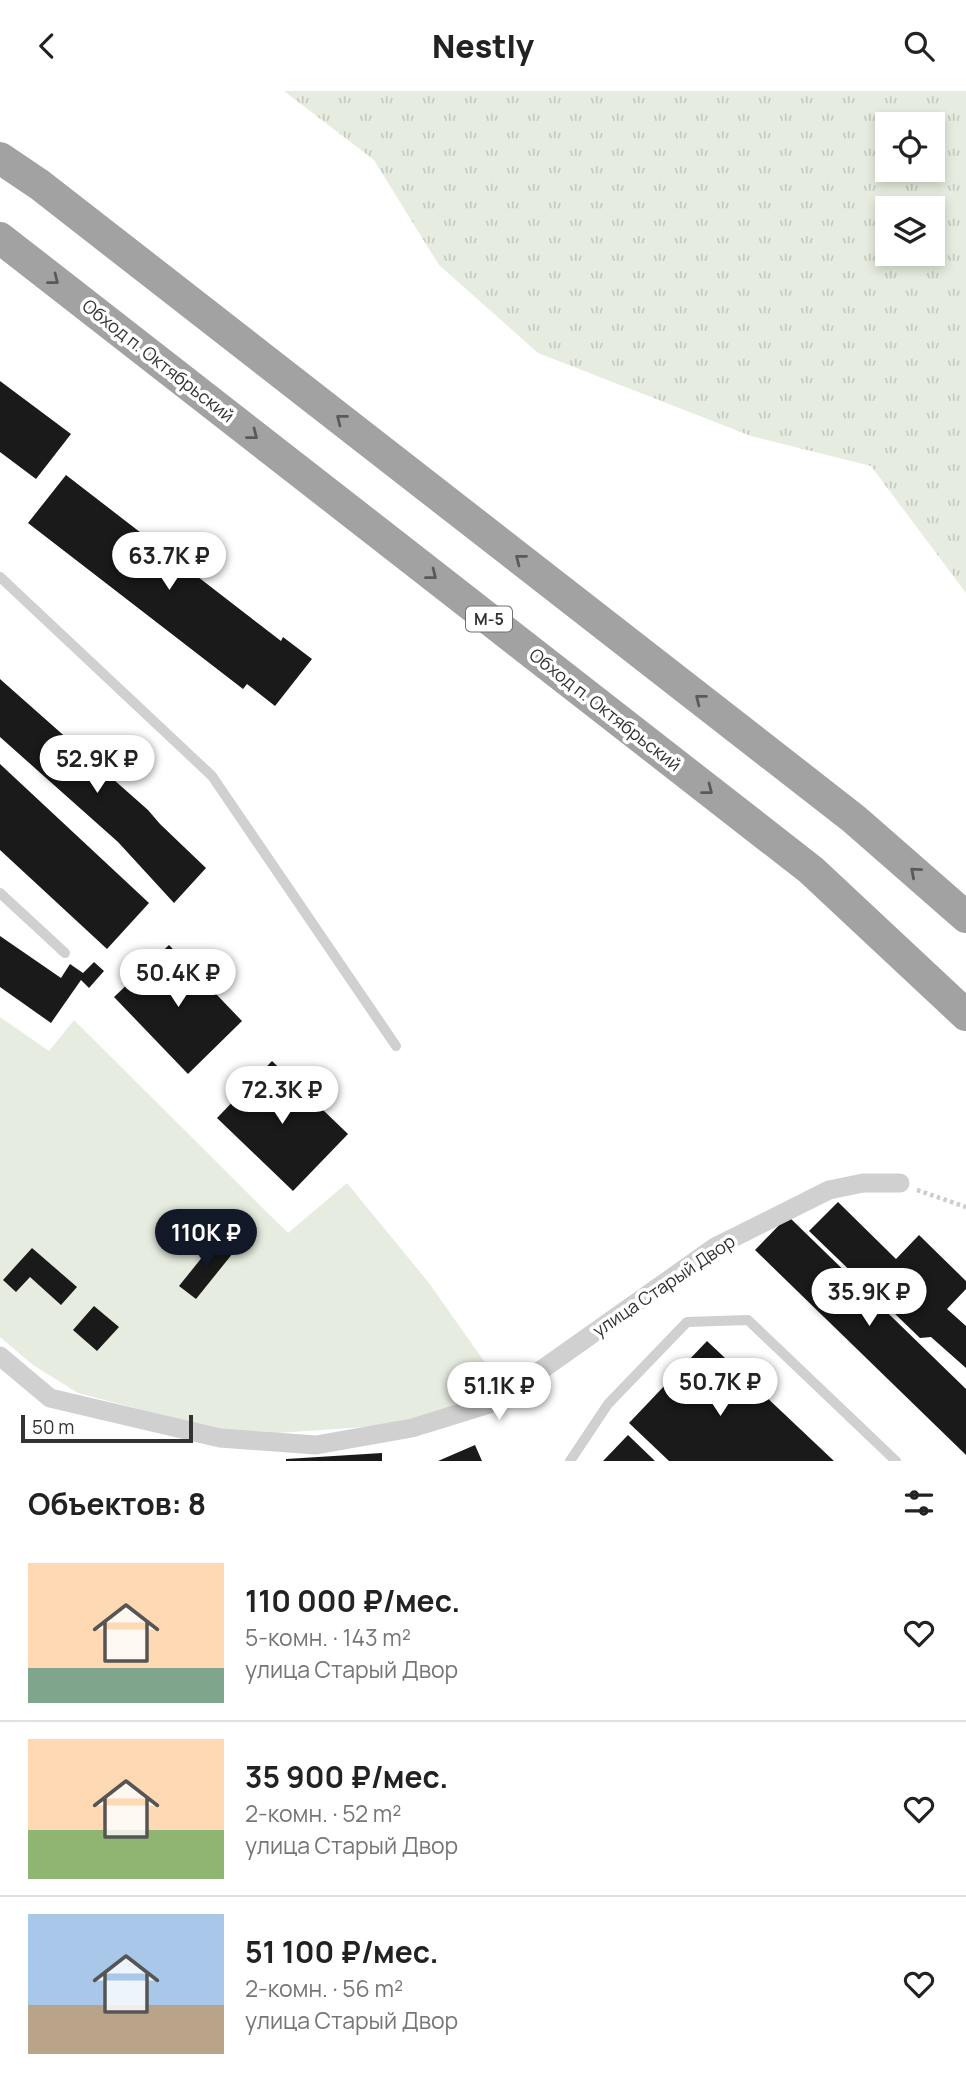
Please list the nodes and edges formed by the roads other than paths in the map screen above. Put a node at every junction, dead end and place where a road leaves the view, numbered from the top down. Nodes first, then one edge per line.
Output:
1 (0, 158) edge
2 (0, 238) edge
3 (0, 577) edge
4 (0, 893) edge
5 (966, 917) edge
6 (65, 953) dead end
7 (966, 1015) edge
8 (396, 1045) dead end
9 (900, 1183) road end
10 (0, 1356) edge
11 (570, 1461) edge
12 (896, 1461) edge

5 -> 1 highway
2 -> 7 highway, Обход п. Октябрьский / М-5
3 - 8 lane
4 - 6 lane
9 - 10 street, улица Старый Двор
11 - 12 lane

